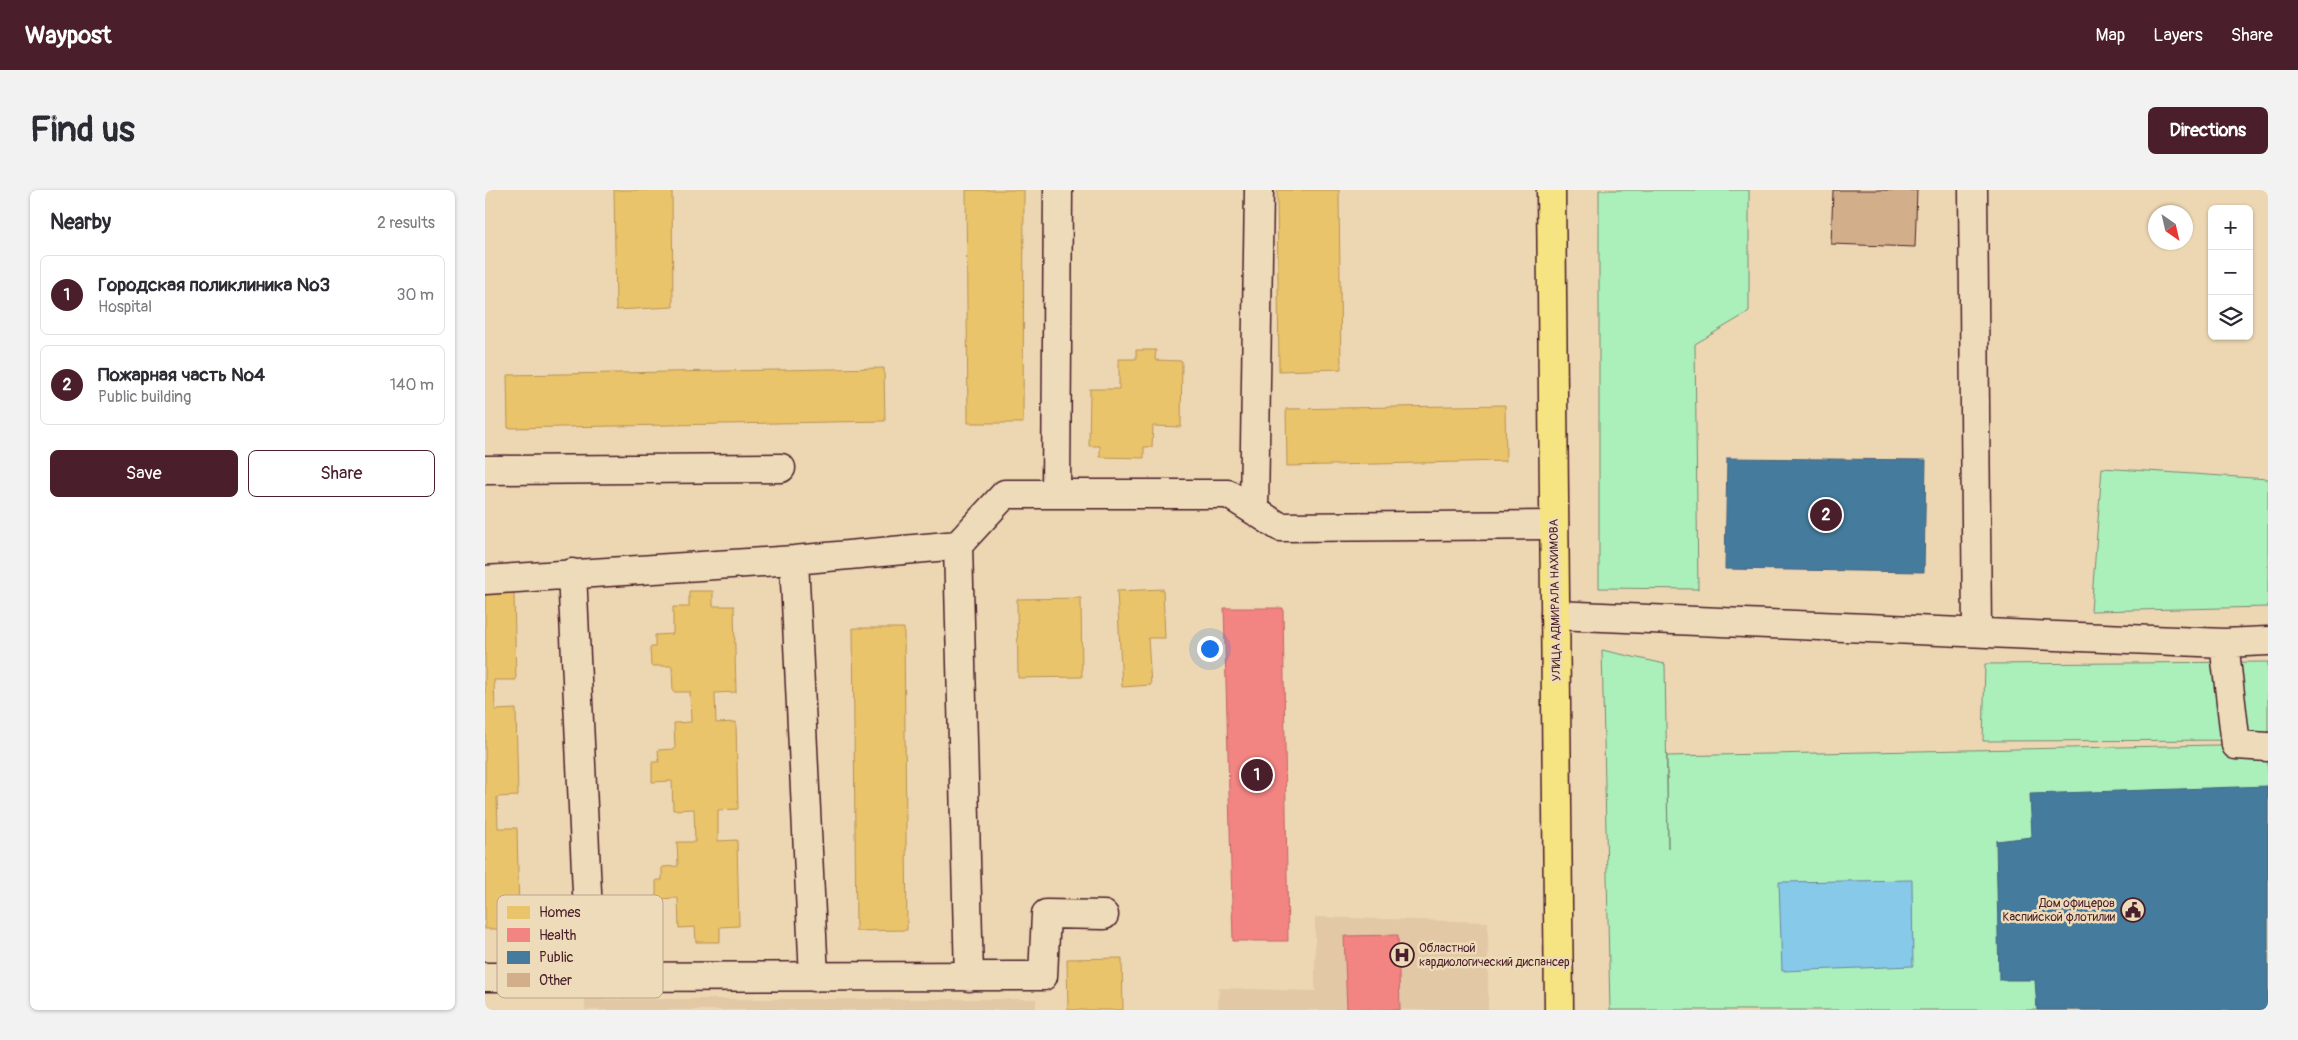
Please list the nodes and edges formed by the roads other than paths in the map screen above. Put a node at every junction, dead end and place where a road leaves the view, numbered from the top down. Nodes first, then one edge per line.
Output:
1 (1058, 190) edge
2 (1259, 190) edge
3 (1551, 190) edge
4 (1973, 190) edge
5 (781, 468) dead end
6 (485, 470) edge
7 (1056, 494) junction
8 (1254, 510) junction
9 (1554, 525) junction
10 (958, 545) junction
11 (794, 560) junction
12 (572, 573) junction
13 (485, 580) edge
14 (1555, 615) junction
15 (1977, 632) junction
16 (2268, 640) edge
17 (2223, 643) junction
18 (2268, 747) edge
19 (587, 895) edge
20 (1104, 915) dead end
21 (663, 977) edge
22 (814, 977) junction
23 (969, 977) junction
24 (1559, 1010) edge

1 - 7 lane
2 - 8 lane
3 - 9 main road, УЛИЦА АДМИРАЛА НАХИМОВА
4 - 15 lane
5 - 6 lane
7 - 8 lane
7 - 10 lane
8 - 9 lane
9 - 14 main road, УЛИЦА АДМИРАЛА НАХИМОВА
10 - 11 lane
10 - 23 lane
11 - 12 lane
11 - 22 lane
12 - 13 lane
12 - 19 lane
14 - 15 lane
14 - 24 main road, УЛИЦА АДМИРАЛА НАХИМОВА
15 - 17 lane
16 - 17 lane
17 - 18 lane
20 - 23 lane
21 - 22 lane
22 - 23 lane

